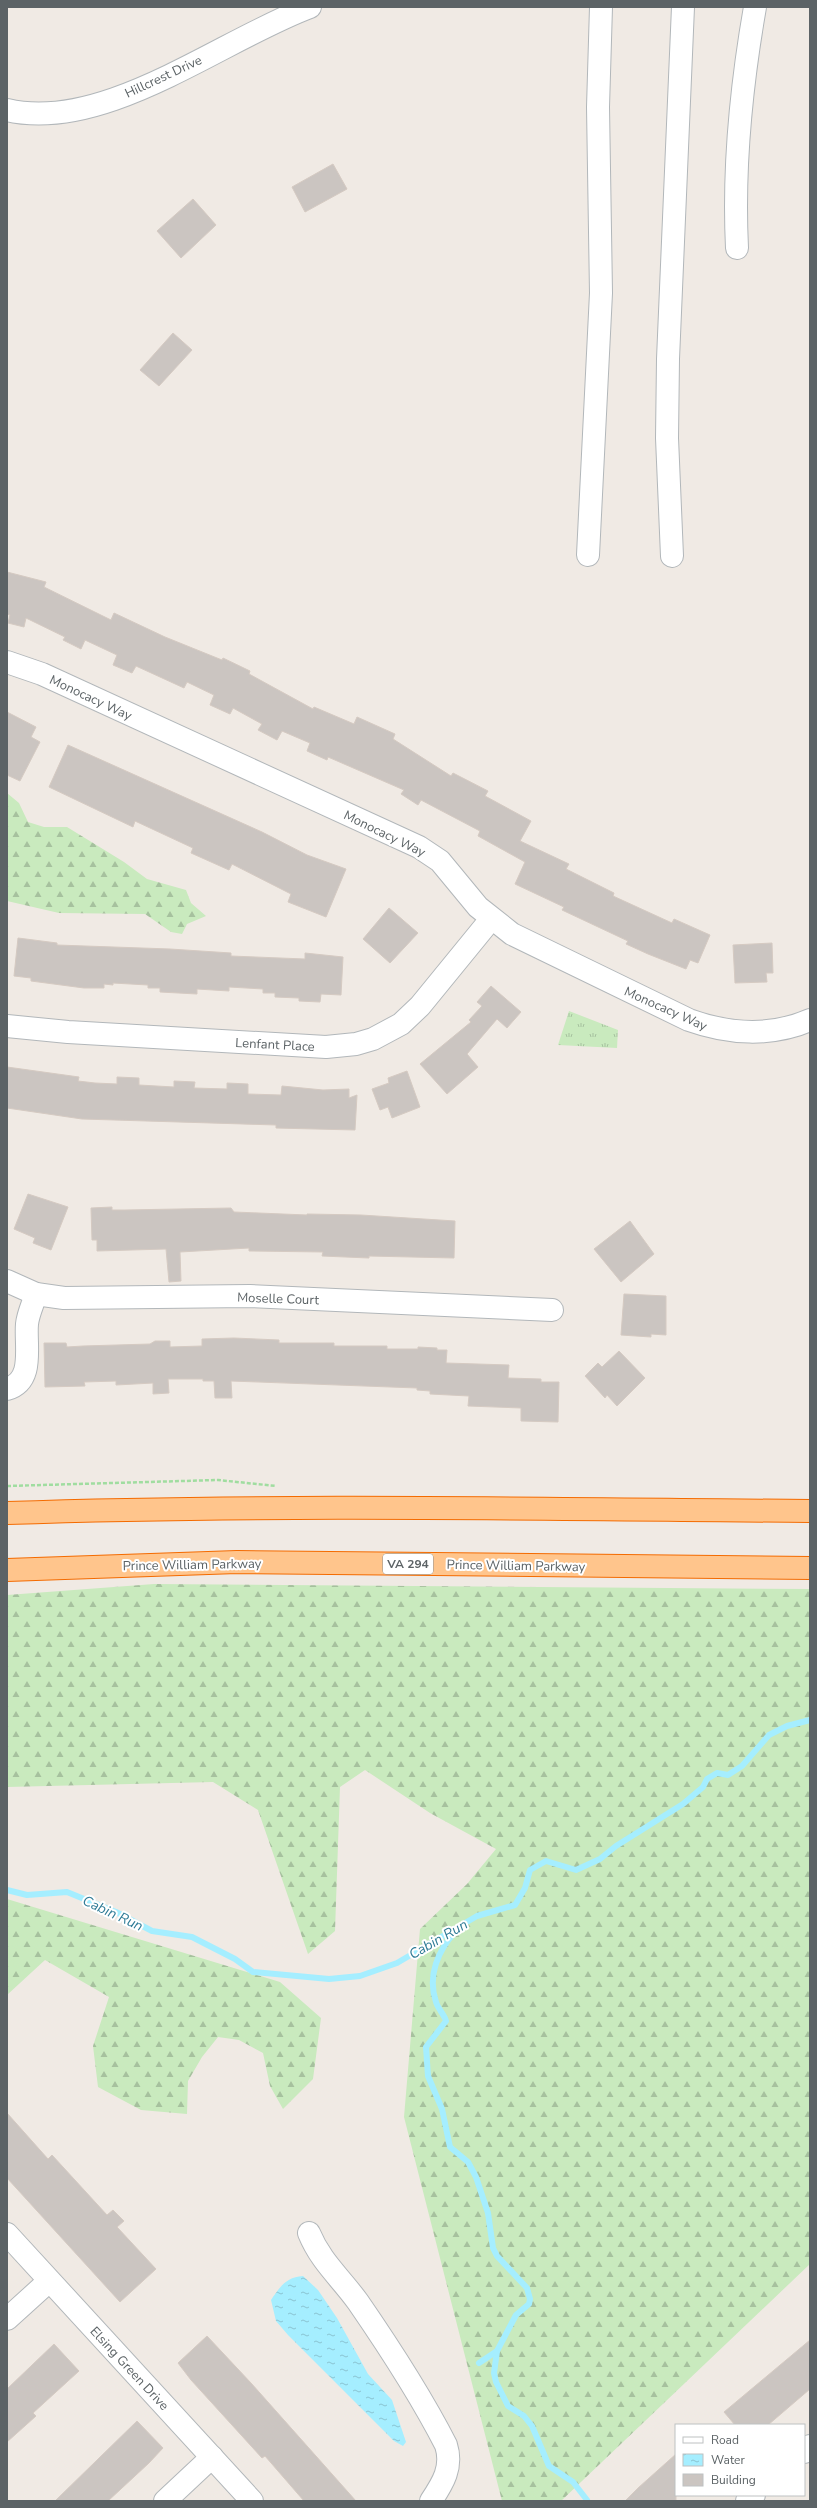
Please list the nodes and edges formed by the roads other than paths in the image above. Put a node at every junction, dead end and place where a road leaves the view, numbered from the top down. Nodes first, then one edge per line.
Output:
1 (310, 7) edge
2 (601, 7) edge
3 (683, 7) edge
4 (755, 7) edge
5 (7, 110) edge
6 (737, 248) dead end
7 (588, 555) dead end
8 (672, 556) dead end
9 (7, 662) edge
10 (492, 920) junction
11 (810, 1020) edge
12 (7, 1026) edge
13 (7, 1281) edge
14 (36, 1294) junction
15 (552, 1310) dead end
16 (7, 1389) edge
17 (810, 1511) edge
18 (7, 1513) edge
19 (810, 1568) edge
20 (7, 1570) edge
21 (309, 2233) dead end
22 (7, 2234) edge
23 (49, 2281) junction
24 (7, 2319) edge
25 (212, 2457) junction
26 (165, 2501) edge
27 (252, 2501) edge
28 (431, 2501) edge

1 - 5 street, Hillcrest Drive
2 - 7 street
3 - 8 street
4 - 6 street
9 - 10 street, Monocacy Way
10 - 11 street, Monocacy Way
10 - 12 street, Lenfant Place
13 - 14 street, Moselle Court
14 - 15 street, Moselle Court
14 - 16 street
17 - 18 highway
19 - 20 highway, Prince William Parkway / VA 294
21 - 28 street
22 - 23 street, Elsing Green Drive
23 - 24 street
23 - 25 street, Elsing Green Drive
25 - 26 street
25 - 27 street, Elsing Green Drive

